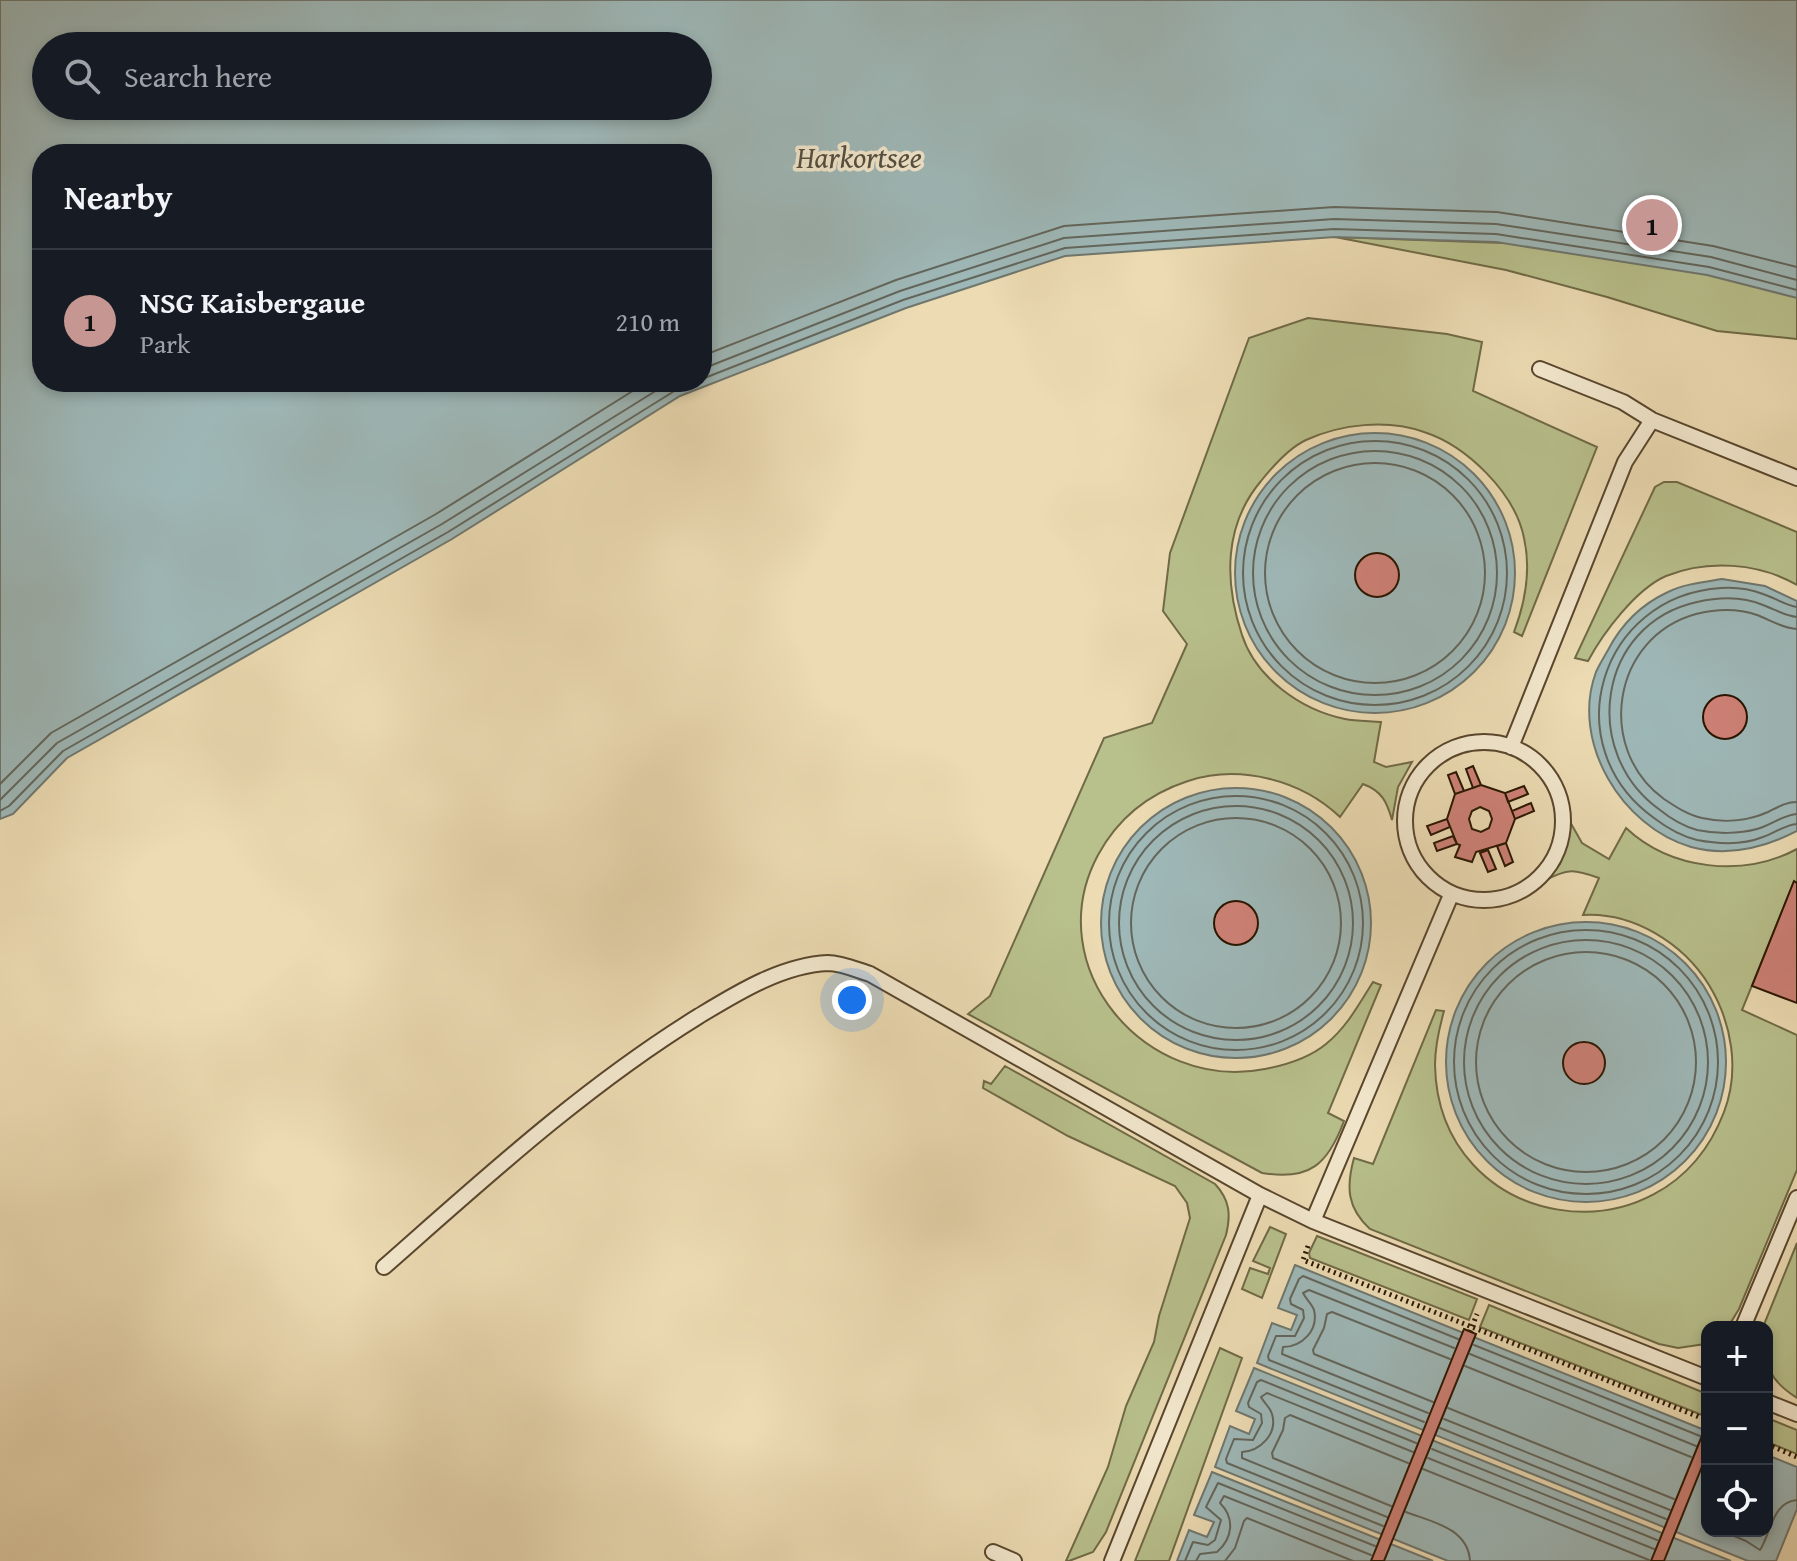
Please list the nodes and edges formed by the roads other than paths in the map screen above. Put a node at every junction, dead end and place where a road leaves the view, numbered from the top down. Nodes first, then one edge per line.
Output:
1 (1540, 369) dead end
2 (1652, 420) junction
3 (1797, 478) edge
4 (1511, 747) junction
5 (1451, 895) junction
6 (1260, 1195) junction
7 (1797, 1198) edge
8 (1315, 1222) junction
9 (384, 1267) dead end
10 (1746, 1321) edge
11 (1701, 1376) edge
12 (1773, 1404) edge
13 (1797, 1414) edge
14 (993, 1552) dead end
15 (1014, 1561) edge
16 (1112, 1561) edge

1 - 2 lane
2 - 3 lane
2 - 4 lane
4 - 5 lane
4 - 5 lane
5 - 8 lane
6 - 8 lane
6 - 9 lane
6 - 16 lane
7 - 10 lane
8 - 11 lane
12 - 13 lane
14 - 15 lane

